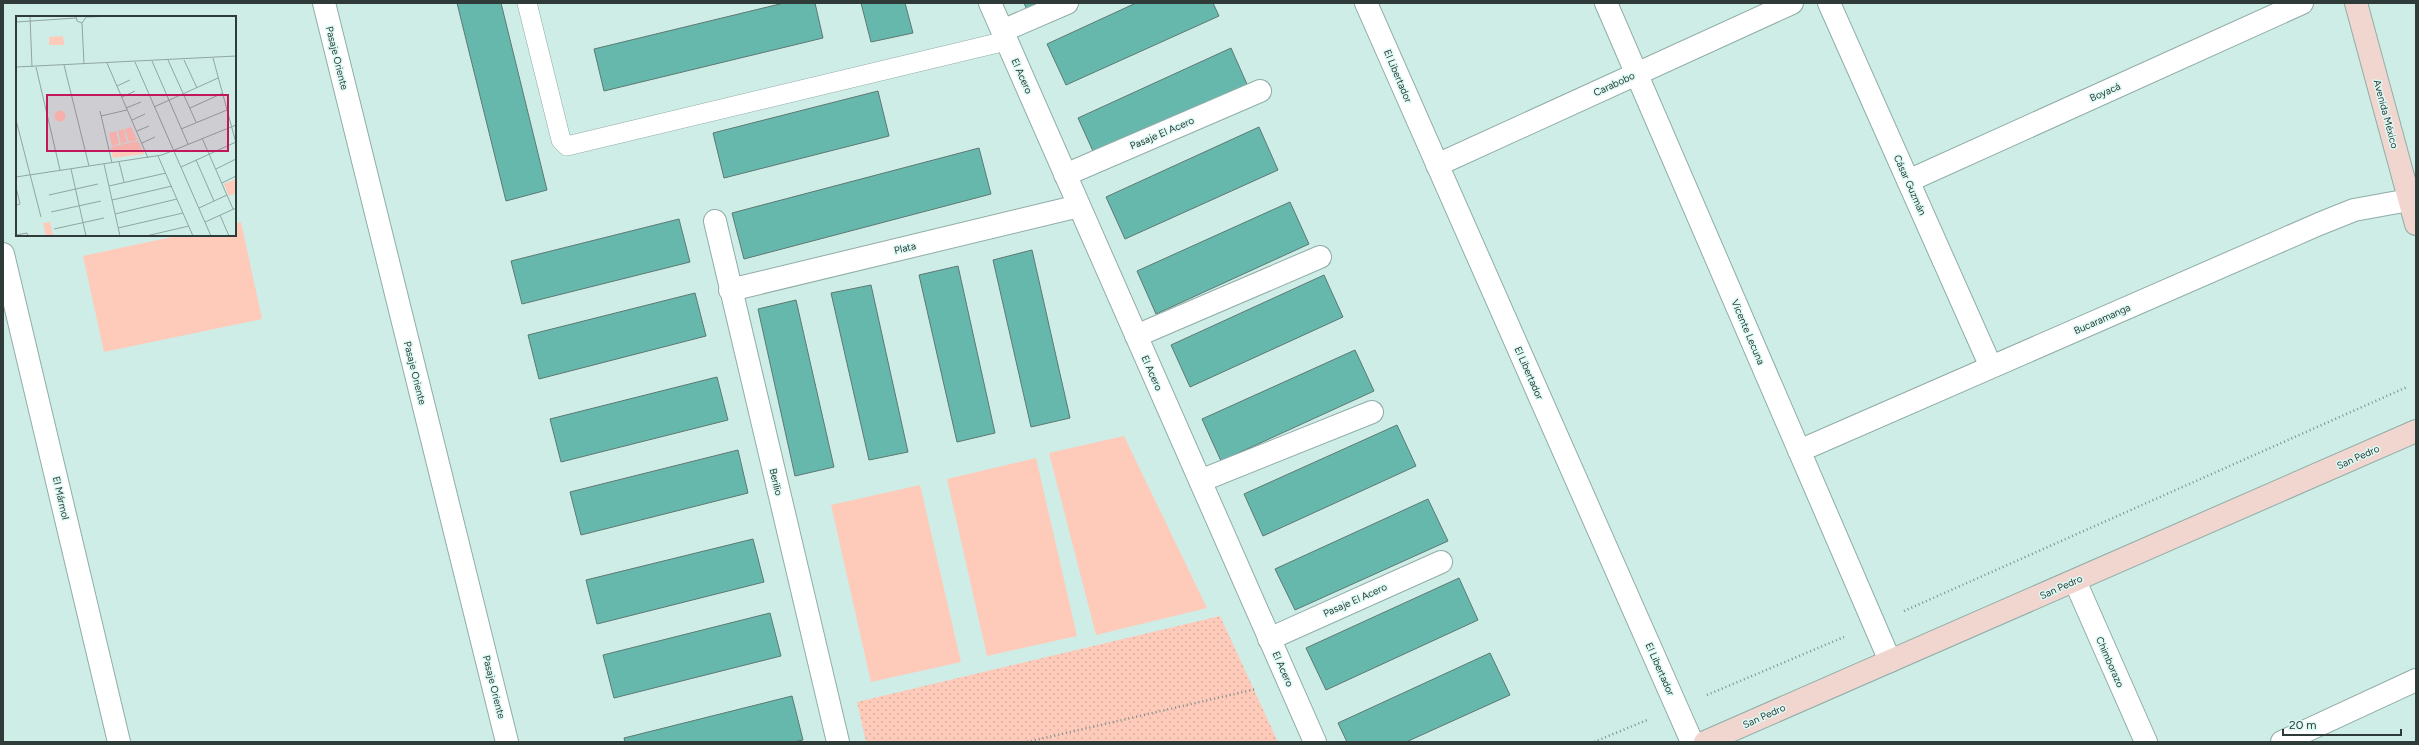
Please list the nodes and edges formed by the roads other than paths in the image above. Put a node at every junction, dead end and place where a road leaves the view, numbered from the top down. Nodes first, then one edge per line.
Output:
1 (324, 3) edge
2 (527, 3) edge
3 (990, 3) edge
4 (1067, 3) edge
5 (1366, 3) edge
6 (1606, 3) edge
7 (1792, 3) edge
8 (1829, 3) edge
9 (2302, 3) edge
10 (2356, 3) edge
11 (1004, 36) junction
12 (1636, 74) junction
13 (1260, 91) dead end
14 (1437, 165) junction
15 (1065, 175) junction
16 (1908, 181) junction
17 (2409, 200) junction
18 (1079, 206) junction
19 (715, 221) dead end
20 (2416, 224) edge
21 (3, 254) edge
22 (1320, 257) dead end
23 (730, 290) junction
24 (1136, 336) junction
25 (1992, 367) junction
26 (1372, 412) dead end
27 (2416, 431) edge
28 (1799, 451) junction
29 (1200, 481) junction
30 (1442, 562) dead end
31 (2075, 581) junction
32 (1270, 638) junction
33 (1890, 661) junction
34 (2416, 680) edge
35 (119, 742) edge
36 (507, 742) edge
37 (838, 742) edge
38 (1315, 742) edge
39 (1692, 742) edge
40 (1705, 742) edge
41 (2146, 742) edge
42 (2282, 742) edge

1 - 36 street, Pasaje Oriente
2 - 11 lane
3 - 11 street, El Acero
4 - 11 street
5 - 14 street, El Libertador
6 - 12 street, Vicente Lecuna
7 - 12 street, Carabobo
8 - 16 street, Cásar Guzmán
9 - 16 street, Boyacá
10 - 17 street, Avenida México
11 - 15 street, El Acero
12 - 14 street, Carabobo
12 - 28 street, Vicente Lecuna
13 - 15 street, Pasaje El Acero
14 - 39 street, El Libertador
15 - 18 street, El Acero
16 - 25 street, Cásar Guzmán
17 - 20 street, Avenida México
17 - 25 street, Bucaramanga
18 - 23 street, Plata
18 - 24 street, El Acero
19 - 23 street, Berilio
21 - 35 street, El Mármol
22 - 24 street
23 - 37 street, Berilio
24 - 29 street, El Acero
25 - 28 street, Bucaramanga
26 - 29 street
27 - 31 street, San Pedro
28 - 33 street, Vicente Lecuna
29 - 32 street, El Acero
30 - 32 street, Pasaje El Acero
31 - 33 street, San Pedro
31 - 41 street, Chimborazo
32 - 38 street, El Acero
33 - 40 street, San Pedro
34 - 42 street

